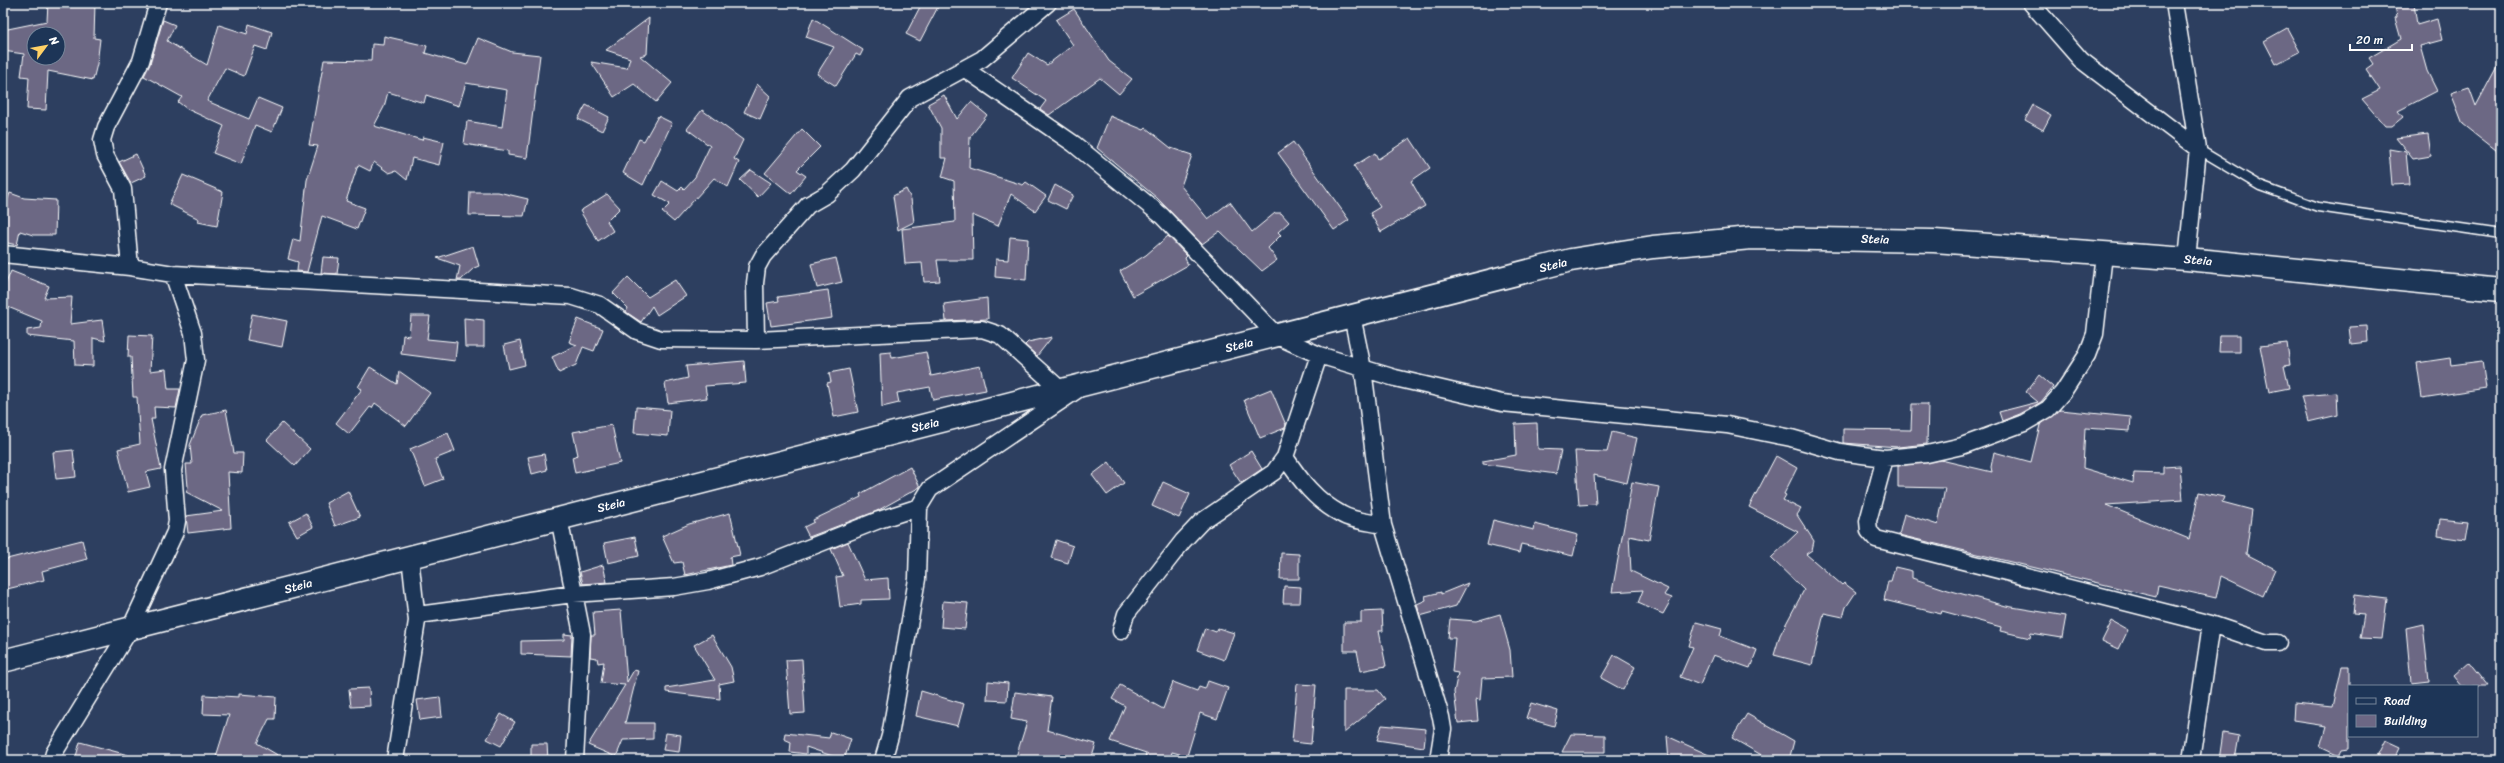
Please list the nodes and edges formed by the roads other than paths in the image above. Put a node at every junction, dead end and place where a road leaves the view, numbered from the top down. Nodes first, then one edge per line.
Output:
1 (158, 3) edge
2 (1048, 3) edge
3 (2031, 3) edge
4 (2174, 3) edge
5 (965, 69) junction
6 (2198, 148) junction
7 (2501, 234) edge
8 (3, 254) edge
9 (2104, 254) junction
10 (2187, 259) junction
11 (130, 267) junction
12 (173, 274) junction
13 (2501, 290) edge
14 (1352, 316) junction
15 (1277, 336) junction
16 (756, 340) junction
17 (1319, 355) junction
18 (1363, 369) junction
19 (1085, 384) junction
20 (1062, 391) junction
21 (1285, 457) junction
22 (1885, 458) junction
23 (919, 507) junction
24 (559, 518) junction
25 (1383, 525) junction
26 (410, 557) junction
27 (573, 594) junction
28 (418, 615) junction
29 (2211, 624) junction
30 (130, 629) junction
31 (1121, 631) dead end
32 (2278, 643) dead end
33 (3, 661) edge
34 (52, 760) edge
35 (395, 760) edge
36 (575, 760) edge
37 (883, 760) edge
38 (1438, 760) edge
39 (2191, 760) edge

1 - 11 street
2 - 5 street
3 - 6 street
4 - 6 street
5 - 15 street
5 - 16 street
6 - 7 lane
6 - 10 street
8 - 11 street
9 - 10 main road, Steia
9 - 14 main road, Steia
9 - 22 street
10 - 13 main road, Steia
11 - 12 street
12 - 16 street
12 - 30 street
14 - 15 main road, Steia
14 - 18 street
15 - 17 street
15 - 19 main road, Steia
16 - 20 street
17 - 18 street
17 - 21 street
18 - 22 street
18 - 25 street
19 - 20 main road, Steia
19 - 23 street
20 - 24 main road, Steia
21 - 25 street
21 - 31 street
22 - 29 street
23 - 27 street
23 - 37 street
24 - 26 main road, Steia
24 - 27 street
25 - 38 street
26 - 28 street
26 - 30 main road, Steia
27 - 28 street
27 - 36 street
28 - 35 street
29 - 32 street
29 - 39 street
30 - 33 main road, Steia
30 - 34 street

